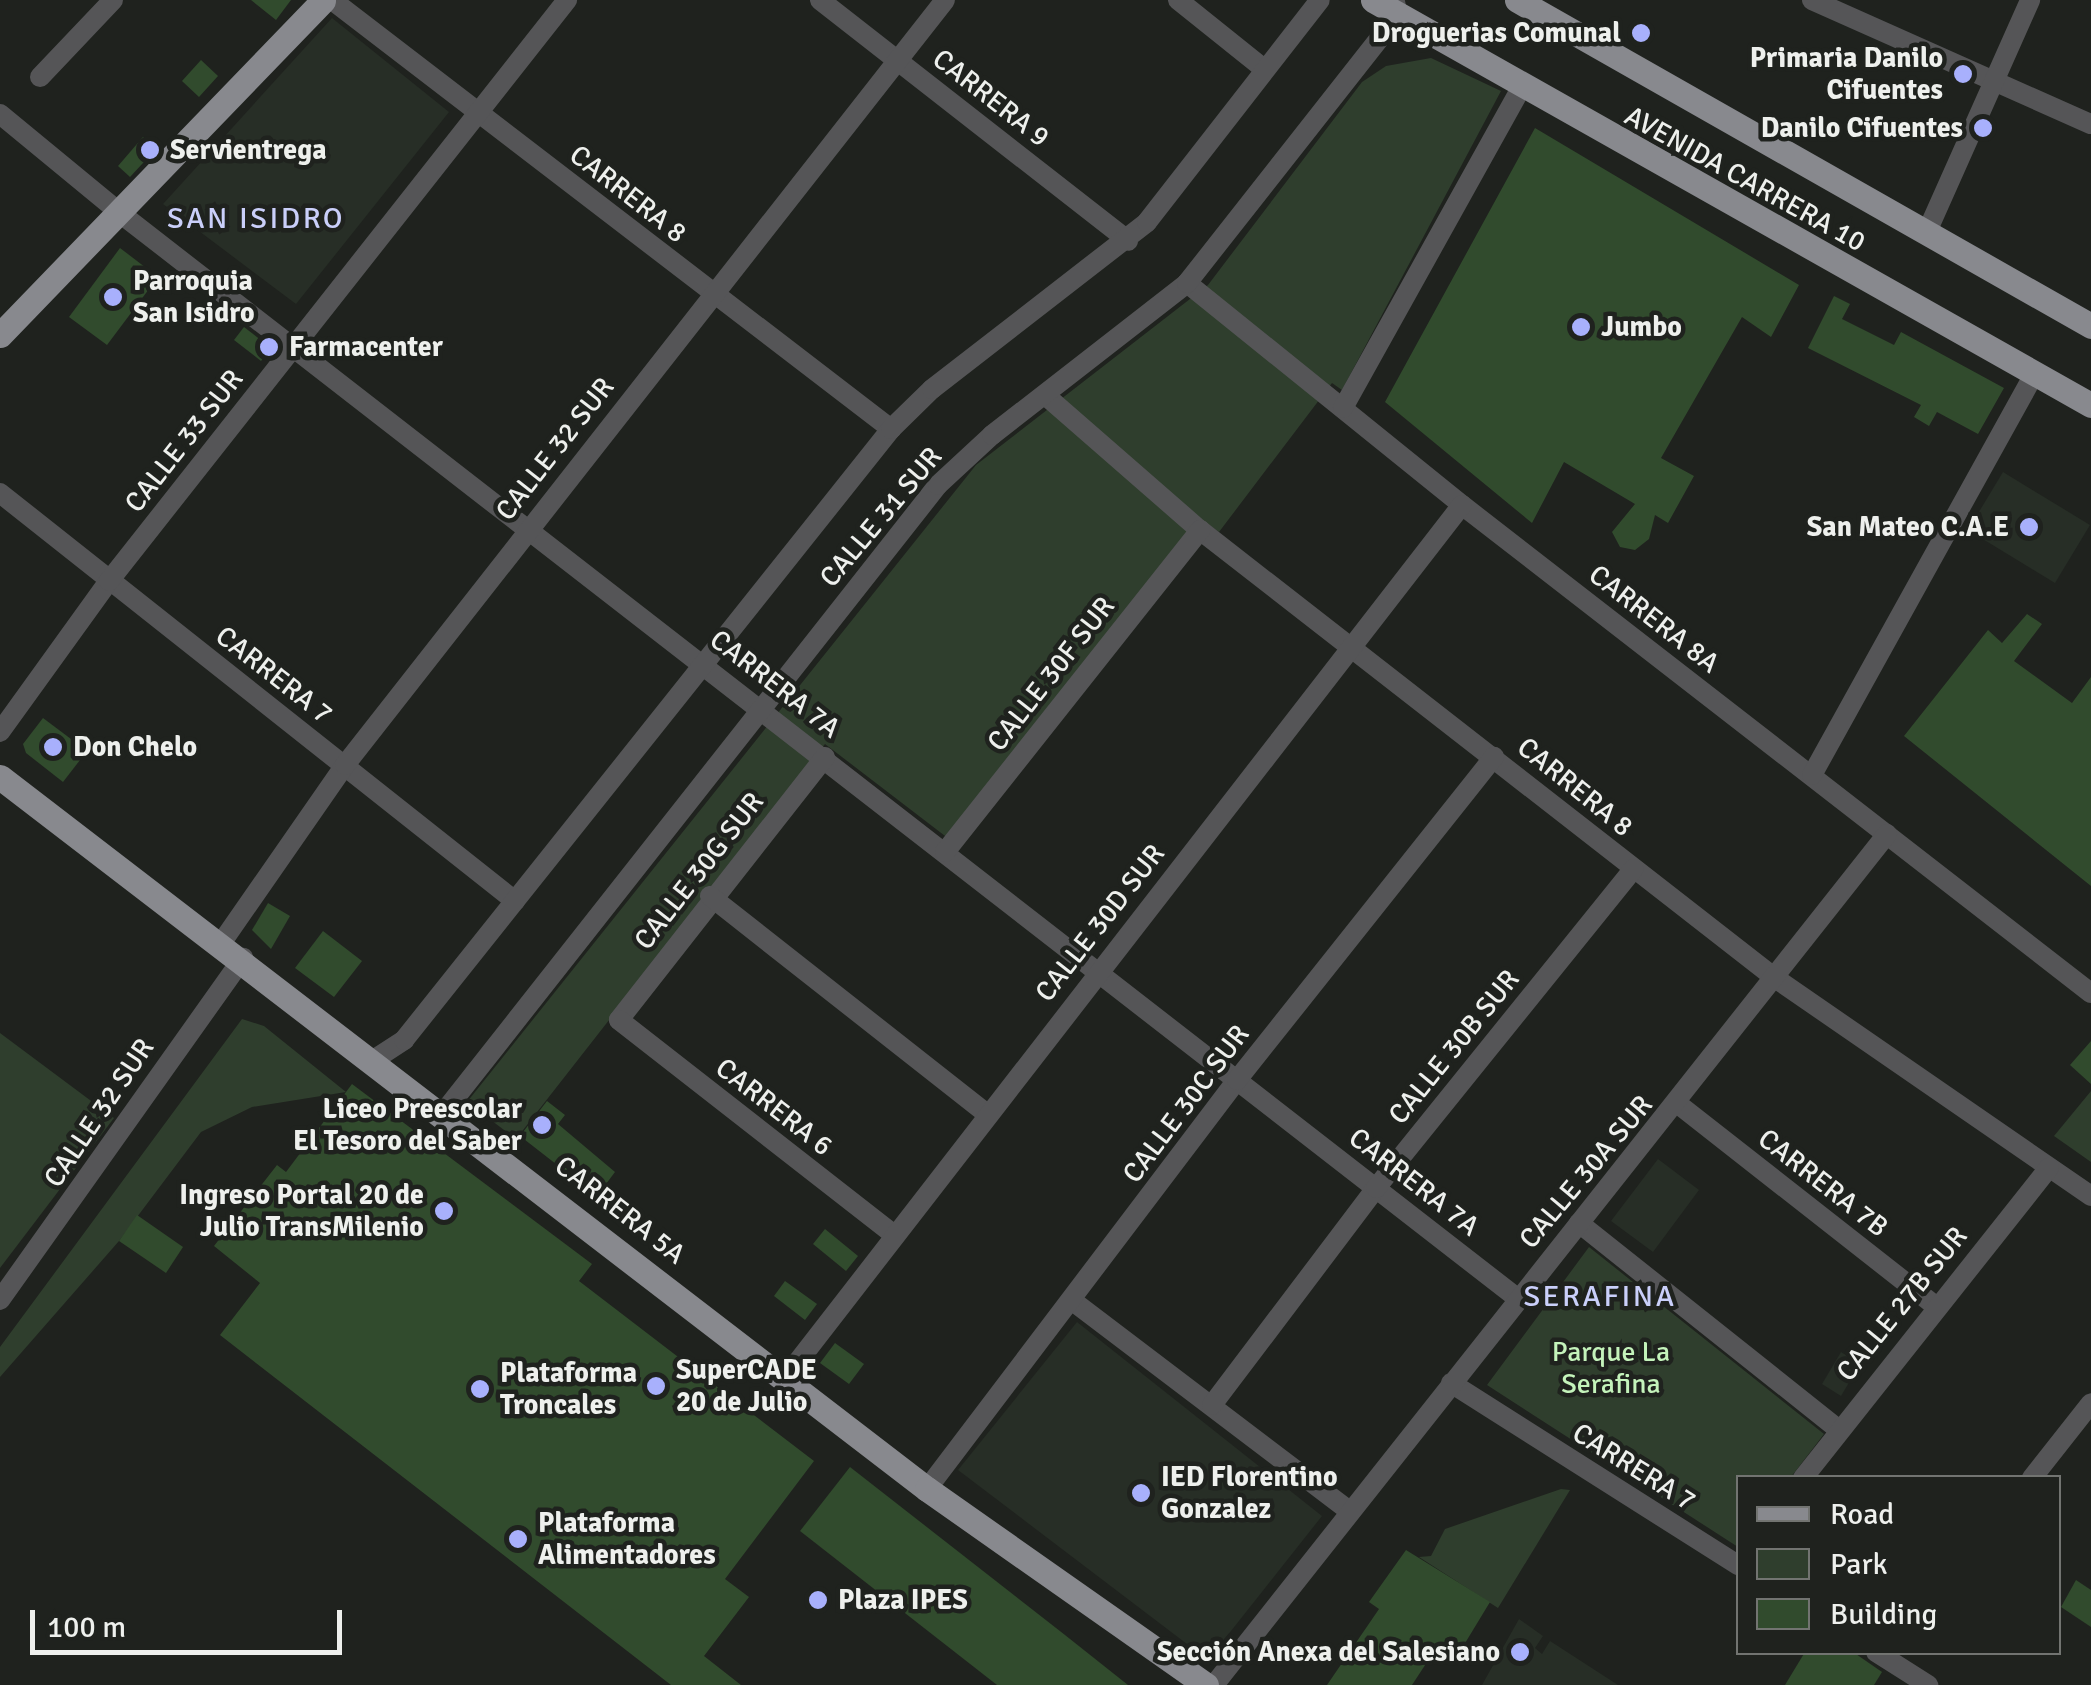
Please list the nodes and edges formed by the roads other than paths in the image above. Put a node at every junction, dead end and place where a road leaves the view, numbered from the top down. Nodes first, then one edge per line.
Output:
1 (113, 0) edge
2 (323, 0) edge
3 (332, 0) edge
4 (567, 0) edge
5 (820, 0) edge
6 (945, 0) edge
7 (1178, 0) edge
8 (1320, 0) edge
9 (1373, 0) edge
10 (1517, 0) edge
11 (1812, 0) edge
12 (2030, 0) edge
13 (1396, 8) edge
14 (898, 61) junction
15 (1264, 69) junction
16 (40, 77) dead end
17 (1994, 81) junction
18 (1522, 86) junction
19 (480, 113) junction
20 (0, 114) edge
21 (2091, 124) edge
22 (119, 213) junction
23 (1926, 234) junction
24 (1128, 240) junction
25 (1188, 283) junction
26 (710, 293) junction
27 (2091, 326) edge
28 (0, 335) edge
29 (293, 347) junction
30 (2035, 373) junction
31 (1044, 395) junction
32 (2091, 405) edge
33 (1343, 408) junction
34 (891, 429) junction
35 (0, 493) edge
36 (1462, 505) junction
37 (529, 528) junction
38 (1200, 530) junction
39 (109, 581) junction
40 (1354, 650) junction
41 (703, 662) junction
42 (762, 708) junction
43 (0, 732) edge
44 (825, 757) junction
45 (1494, 758) junction
46 (345, 765) junction
47 (1812, 775) junction
48 (0, 776) edge
49 (1887, 834) junction
50 (946, 852) junction
51 (1634, 869) junction
52 (710, 896) junction
53 (515, 901) junction
54 (222, 942) junction
55 (243, 958) junction
56 (1097, 970) junction
57 (1776, 978) junction
58 (2091, 993) edge
59 (620, 1020) joint
60 (375, 1060) junction
61 (1237, 1080) junction
62 (1678, 1104) junction
63 (444, 1112) junction
64 (987, 1114) junction
65 (2049, 1168) junction
66 (1376, 1188) junction
67 (2091, 1196) edge
68 (1579, 1224) junction
69 (895, 1236) junction
70 (1517, 1298) junction
71 (0, 1300) edge
72 (1074, 1302) junction
73 (1934, 1305) junction
74 (786, 1377) junction
75 (1451, 1383) junction
76 (2091, 1404) edge
77 (1212, 1405) junction
78 (1838, 1429) junction
79 (2083, 1429) edge
80 (1804, 1475) edge
81 (2035, 1475) edge
82 (926, 1488) junction
83 (1350, 1511) junction
84 (1736, 1563) edge
85 (1885, 1655) edge
86 (1206, 1685) edge
87 (1214, 1685) edge
88 (1928, 1685) edge

1 - 16 street
2 - 22 main road
3 - 19 street, CARRERA 8
4 - 19 street, CALLE 33 SUR
5 - 14 street, CARRERA 9
6 - 14 street, CALLE 32 SUR
7 - 15 street
8 - 15 street, CALLE 31 SUR
9 - 13 main road, AVENIDA CARRERA 10
10 - 23 main road, AVENIDA CARRERA 10
11 - 17 street
12 - 17 street
13 - 18 main road, AVENIDA CARRERA 10
13 - 25 street, CALLE 31 SUR
14 - 24 street, CARRERA 9
14 - 26 street, CALLE 32 SUR
15 - 24 street, CALLE 31 SUR
17 - 21 street
17 - 23 street
18 - 30 main road, AVENIDA CARRERA 10
18 - 33 street
19 - 26 street, CARRERA 8
19 - 29 street, CALLE 33 SUR
20 - 22 street, CARRERA 7A
22 - 28 main road
22 - 29 street, CARRERA 7A
23 - 27 main road, AVENIDA CARRERA 10
24 - 34 street, CALLE 31 SUR
25 - 31 street, CALLE 31 SUR
25 - 33 street, CARRERA 8A
26 - 34 street, CARRERA 8
26 - 37 street, CALLE 32 SUR
29 - 37 street, CARRERA 7A
29 - 39 street, CALLE 33 SUR
30 - 32 main road, AVENIDA CARRERA 10
30 - 47 street
31 - 38 street, CARRERA 8
31 - 42 street, CALLE 31 SUR
33 - 36 street, CARRERA 8A
34 - 41 street, CALLE 31 SUR
35 - 39 street, CARRERA 7
36 - 40 street, CALLE 30D SUR
36 - 47 street, CARRERA 8A
37 - 41 street, CARRERA 7A
37 - 46 street, CALLE 32 SUR
38 - 40 street, CARRERA 8
38 - 50 street, CALLE 30F SUR
39 - 43 street, CALLE 33 SUR
39 - 46 street, CARRERA 7
40 - 45 street, CARRERA 8
40 - 56 street, CALLE 30D SUR
41 - 42 street, CARRERA 7A
41 - 53 street, CALLE 31 SUR
42 - 44 street, CARRERA 7A
42 - 63 street, CALLE 31 SUR
44 - 50 street, CARRERA 7A
44 - 52 street, CALLE 30G SUR
45 - 51 street, CARRERA 8
45 - 61 street, CALLE 30C SUR
46 - 53 street, CARRERA 7
46 - 54 street, CALLE 32 SUR
47 - 49 street, CARRERA 8A
48 - 54 main road, CARRERA 5A
49 - 57 street, CALLE 30A SUR
49 - 58 street, CARRERA 8A
50 - 56 street, CARRERA 7A
51 - 57 street, CARRERA 8
51 - 66 street, CALLE 30B SUR
52 - 59 street, CALLE 30G SUR
52 - 64 street
53 - 60 street, CALLE 31 SUR
54 - 55 main road, CARRERA 5A
55 - 60 main road, CARRERA 5A
55 - 71 street, CALLE 32 SUR
56 - 61 street, CARRERA 7A
56 - 64 street, CALLE 30D SUR
57 - 62 street, CALLE 30A SUR
57 - 65 street, CARRERA 8
59 - 69 street, CARRERA 6
60 - 63 main road, CARRERA 5A
61 - 66 street, CARRERA 7A
61 - 72 street, CALLE 30C SUR
62 - 68 street, CALLE 30A SUR
62 - 73 street, CARRERA 7B
63 - 74 main road, CARRERA 5A
64 - 69 street, CALLE 30D SUR
65 - 67 street, CARRERA 8
65 - 73 street, CALLE 27B SUR
66 - 70 street, CARRERA 7A
66 - 77 street, CALLE 30B SUR
68 - 70 street, CALLE 30A SUR
68 - 78 street
69 - 74 street, CALLE 30D SUR
70 - 75 street, CALLE 30A SUR
72 - 77 street
72 - 82 street, CALLE 30C SUR
73 - 78 street, CALLE 27B SUR
74 - 82 main road, CARRERA 5A
75 - 83 street, CALLE 30A SUR
75 - 84 street, CARRERA 7
76 - 79 street
77 - 83 street
78 - 80 street, CALLE 27B SUR
79 - 81 street
82 - 86 main road, CARRERA 5A
83 - 87 street, CALLE 30A SUR
85 - 88 street

